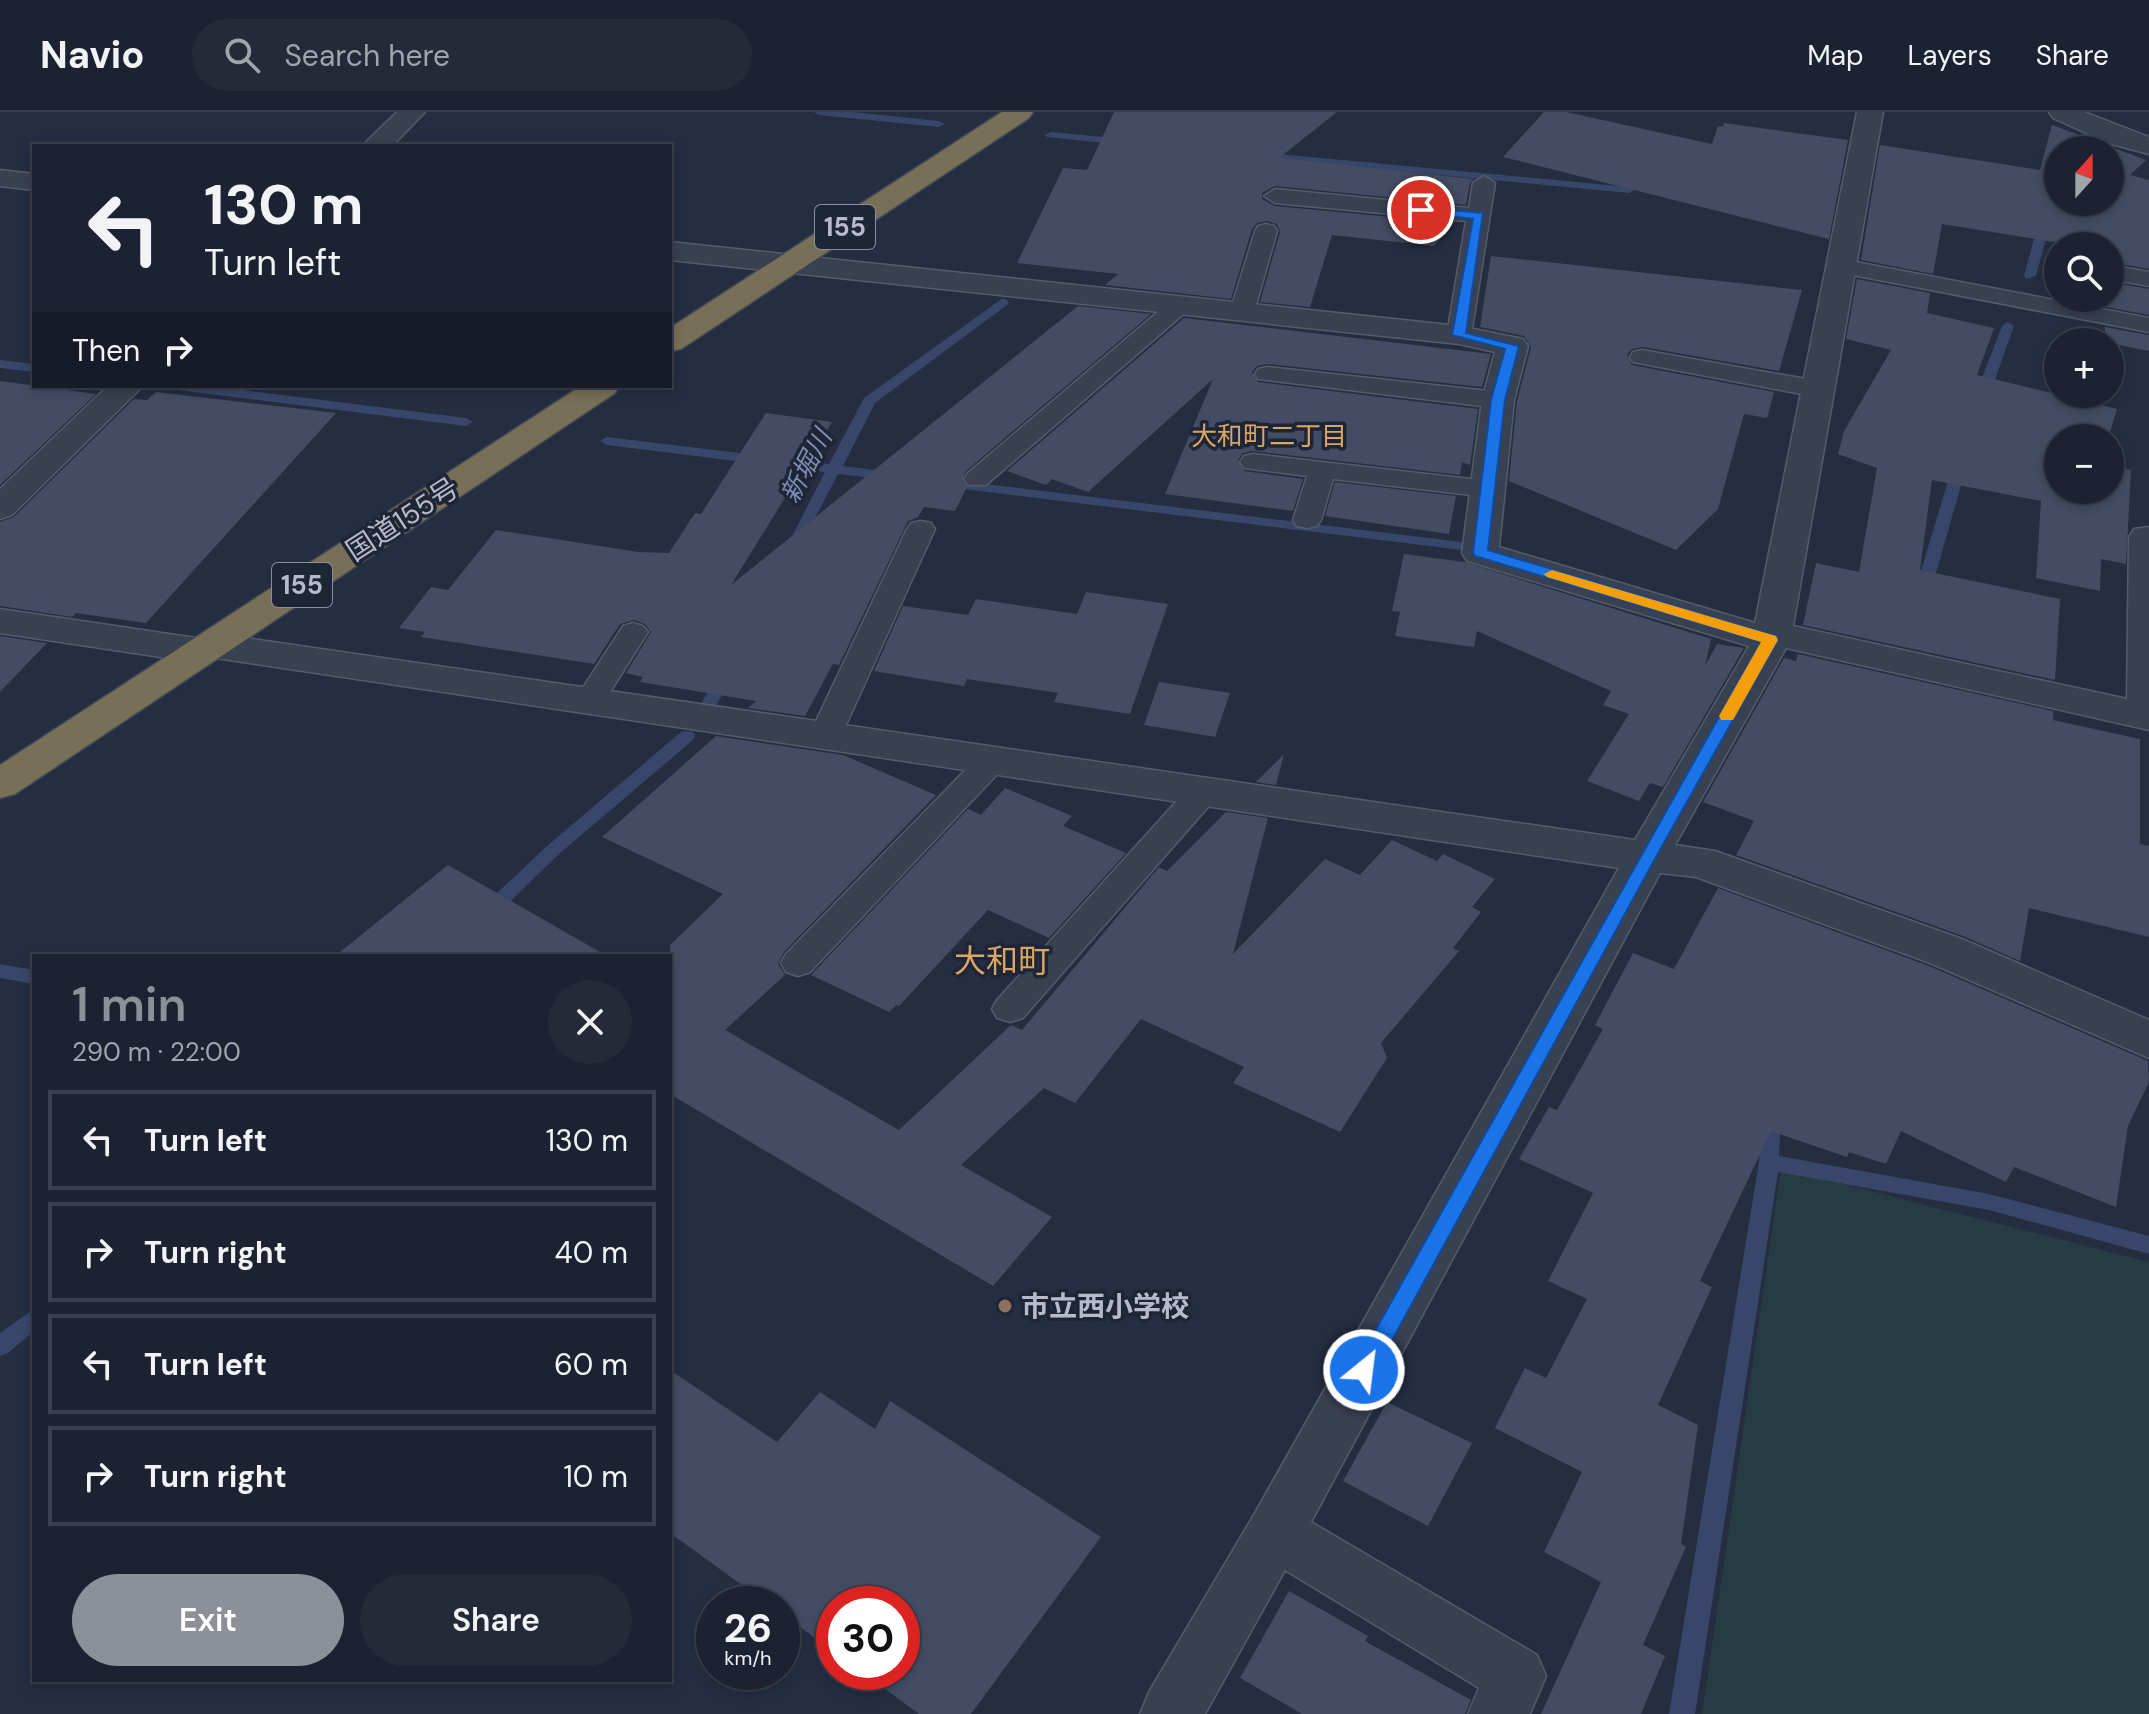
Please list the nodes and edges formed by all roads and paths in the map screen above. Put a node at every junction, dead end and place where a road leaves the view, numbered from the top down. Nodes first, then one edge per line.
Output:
1 (412, 112) edge
2 (1020, 112) edge
3 (1870, 112) edge
4 (2062, 112) edge
5 (378, 144) edge
6 (2149, 146) edge
7 (0, 178) edge
8 (32, 182) edge
9 (1484, 183) dead end
10 (1275, 196) dead end
11 (1479, 216) junction
12 (1266, 231) dead end
13 (672, 251) edge
14 (789, 264) junction
15 (1840, 266) junction
16 (2124, 275) edge
17 (2149, 279) edge
18 (2044, 299) edge
19 (1180, 305) junction
20 (1242, 312) junction
21 (2105, 312) edge
22 (2149, 325) edge
23 (1459, 335) junction
24 (672, 341) edge
25 (1642, 357) dead end
26 (1267, 374) dead end
27 (125, 388) edge
28 (600, 388) edge
29 (1817, 389) junction
30 (1498, 400) junction
31 (1253, 462) dead end
32 (1322, 470) junction
33 (977, 479) dead end
34 (1488, 489) junction
35 (0, 508) edge
36 (1307, 520) dead end
37 (921, 529) dead end
38 (2147, 537) edge
39 (0, 621) edge
40 (633, 632) dead end
41 (1771, 636) junction
42 (206, 648) junction
43 (590, 700) junction
44 (2148, 717) edge
45 (825, 736) junction
46 (993, 760) junction
47 (0, 784) edge
48 (1204, 791) junction
49 (1647, 857) junction
50 (798, 963) dead end
51 (1010, 1009) dead end
52 (2149, 1040) edge
53 (1275, 1532) junction
54 (1171, 1714) edge
55 (1499, 1714) edge

1 - 5 street
2 - 14 highway, 155
3 - 15 street
4 - 6 street
7 - 8 street
9 - 11 lane
10 - 11 lane
11 - 23 lane
12 - 20 lane
13 - 14 street
14 - 19 street
14 - 24 highway, 155
15 - 18 lane
15 - 29 street
16 - 17 lane
19 - 20 street
19 - 33 lane
20 - 23 street
21 - 22 lane
23 - 30 street
25 - 29 lane
26 - 30 lane
27 - 35 street
28 - 42 highway, 国道155号 / 155
29 - 41 street
30 - 34 street
31 - 32 lane
32 - 34 lane
32 - 36 lane
34 - 41 street
37 - 45 lane
38 - 44 street
39 - 42 street
40 - 43 lane
41 - 44 street
41 - 49 street
42 - 43 street
42 - 47 highway, 国道155号 / 155
43 - 45 street
45 - 46 street
46 - 48 street
46 - 50 lane
48 - 49 street
48 - 51 lane
49 - 52 street
49 - 53 street
53 - 54 street
53 - 55 street

